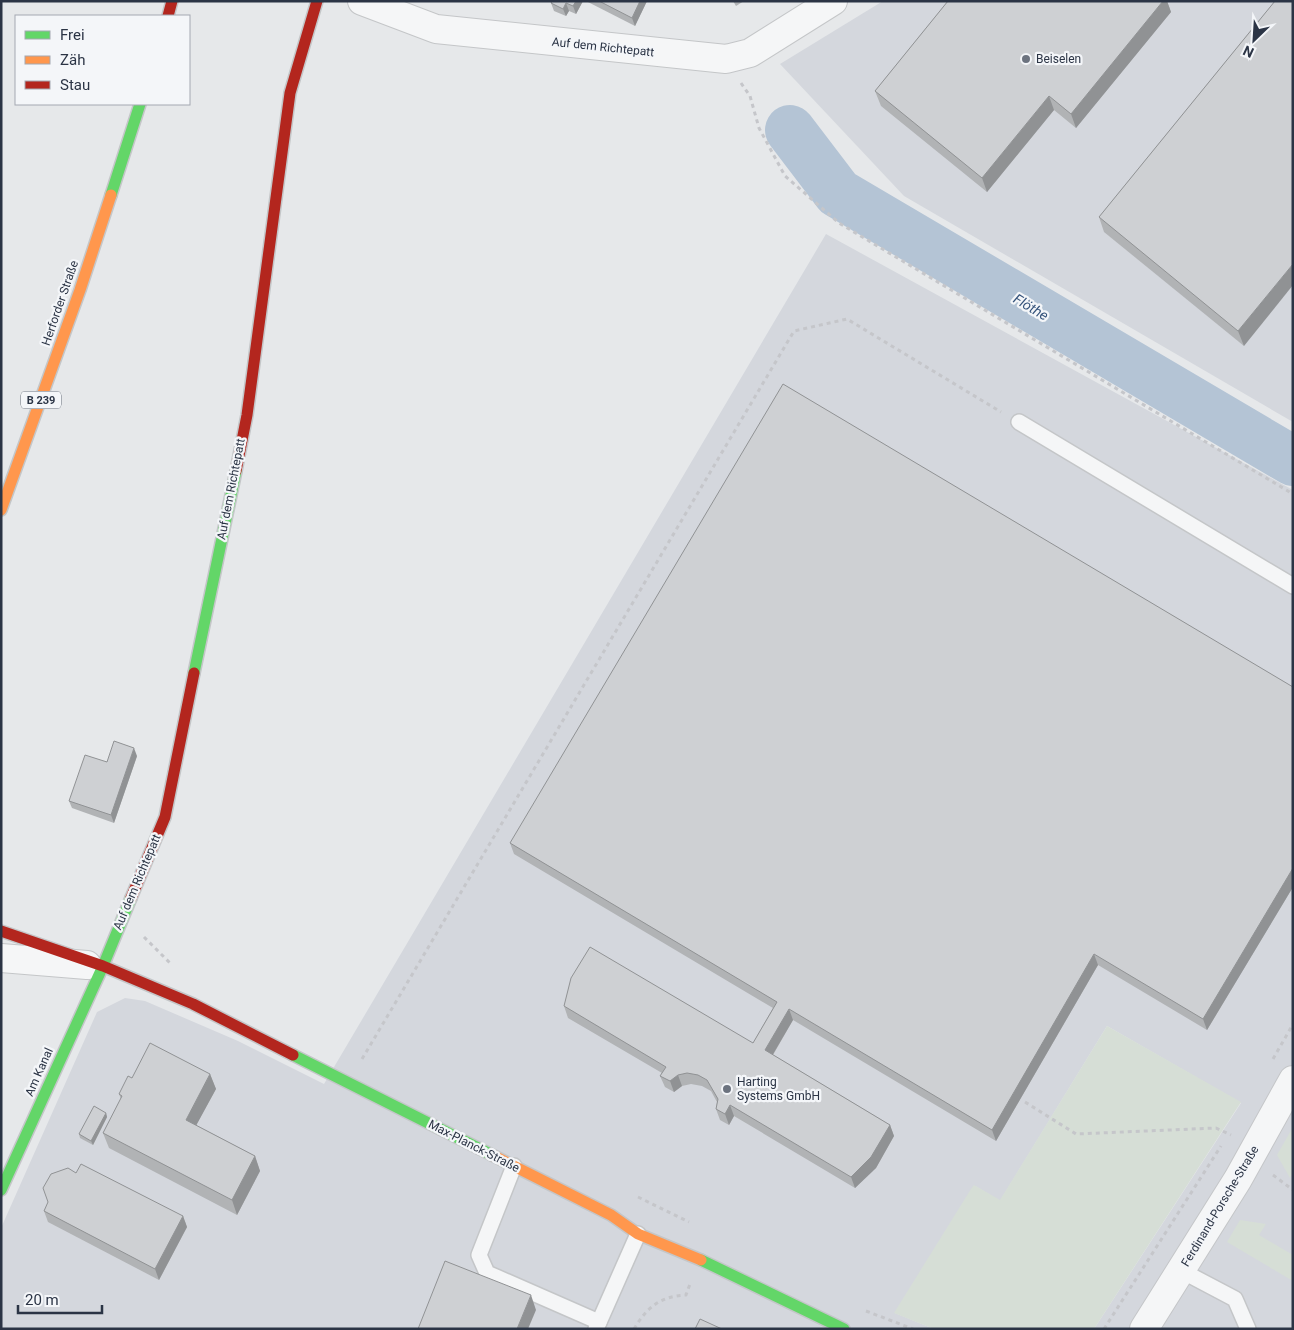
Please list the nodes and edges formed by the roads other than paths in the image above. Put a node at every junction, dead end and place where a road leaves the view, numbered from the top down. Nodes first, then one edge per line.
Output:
1 (172, 1) edge
2 (317, 1) edge
3 (362, 1) edge
4 (833, 1) edge
5 (168, 15) edge
6 (140, 105) edge
7 (1019, 422) road end
8 (1, 510) edge
9 (1293, 586) edge
10 (1, 930) edge
11 (1, 958) edge
12 (102, 966) junction
13 (1293, 1080) edge
14 (514, 1166) junction
15 (1, 1190) edge
16 (638, 1234) junction
17 (1182, 1271) junction
18 (598, 1325) edge
19 (844, 1329) edge
20 (1144, 1329) edge
21 (1248, 1329) edge

1 - 5 street
2 - 12 street, Auf dem Richtepatt
3 - 4 street, Auf dem Richtepatt
6 - 8 street, Herforder Straße / B 239
7 - 9 lane
10 - 12 street, Max-Planck-Straße
11 - 12 street, Max-Planck-Straße
12 - 14 street, Max-Planck-Straße
12 - 15 street, Am Kanal
13 - 17 street, Ferdinand-Porsche-Straße
14 - 16 street, Max-Planck-Straße
14 - 18 lane
16 - 18 lane
16 - 19 street, Max-Planck-Straße
17 - 20 street, Ferdinand-Porsche-Straße
17 - 21 lane

